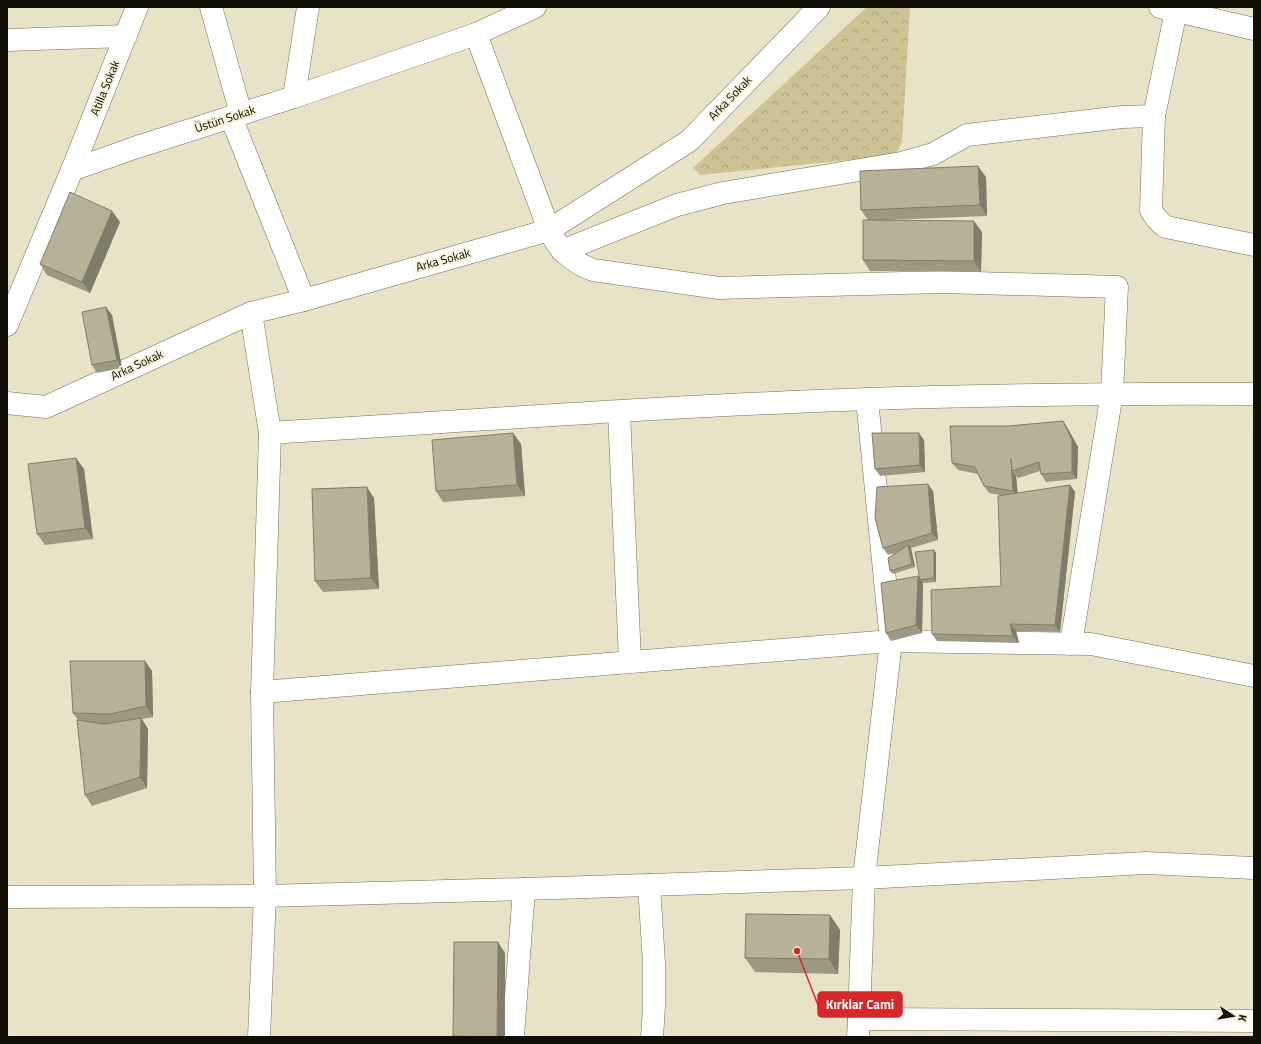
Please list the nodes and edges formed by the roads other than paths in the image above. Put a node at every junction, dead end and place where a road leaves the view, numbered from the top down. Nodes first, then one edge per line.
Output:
1 (137, 7) edge
2 (211, 7) edge
3 (308, 7) edge
4 (534, 7) edge
5 (820, 7) edge
6 (1168, 9) edge
7 (499, 16) edge
8 (1254, 29) edge
9 (476, 34) junction
10 (126, 36) junction
11 (7, 40) edge
12 (294, 97) junction
13 (236, 115) junction
14 (1154, 116) junction
15 (72, 170) junction
16 (549, 230) junction
17 (1254, 245) edge
18 (562, 251) junction
19 (304, 300) junction
20 (251, 313) junction
21 (7, 325) edge
22 (1112, 393) junction
23 (1254, 394) edge
24 (868, 399) junction
25 (7, 403) edge
26 (619, 412) junction
27 (270, 433) junction
28 (891, 640) junction
29 (1071, 644) junction
30 (630, 661) junction
31 (1254, 676) edge
32 (262, 692) junction
33 (1254, 868) edge
34 (864, 878) junction
35 (649, 885) junction
36 (524, 889) junction
37 (7, 896) edge
38 (265, 896) junction
39 (1254, 1021) edge
40 (858, 1028) edge
41 (265, 1036) edge
42 (513, 1037) edge
43 (652, 1037) edge

1 - 10 street, Atilla Sokak
2 - 13 street
3 - 12 street
4 - 7 street, Üstün Sokak
5 - 16 street, Arka Sokak
6 - 8 street
6 - 14 street
7 - 9 street, Üstün Sokak
9 - 12 street, Üstün Sokak
9 - 16 street
10 - 11 street
10 - 15 street, Atilla Sokak
12 - 13 street, Üstün Sokak
13 - 15 street, Üstün Sokak
13 - 19 street
14 - 17 street
14 - 18 street
15 - 21 street
16 - 18 street
16 - 19 street, Arka Sokak
18 - 22 street
19 - 20 street, Arka Sokak
20 - 25 street, Arka Sokak
20 - 27 street
22 - 23 street
22 - 24 street
22 - 29 street
24 - 26 street
24 - 28 street
26 - 27 street
26 - 30 street
27 - 32 street
28 - 29 street
28 - 30 street
28 - 34 street
29 - 31 street
30 - 32 street
32 - 38 street
33 - 34 street
34 - 35 street
34 - 40 street
35 - 36 street
35 - 43 street
36 - 38 street
36 - 42 street
37 - 38 street
38 - 41 street
39 - 40 street

